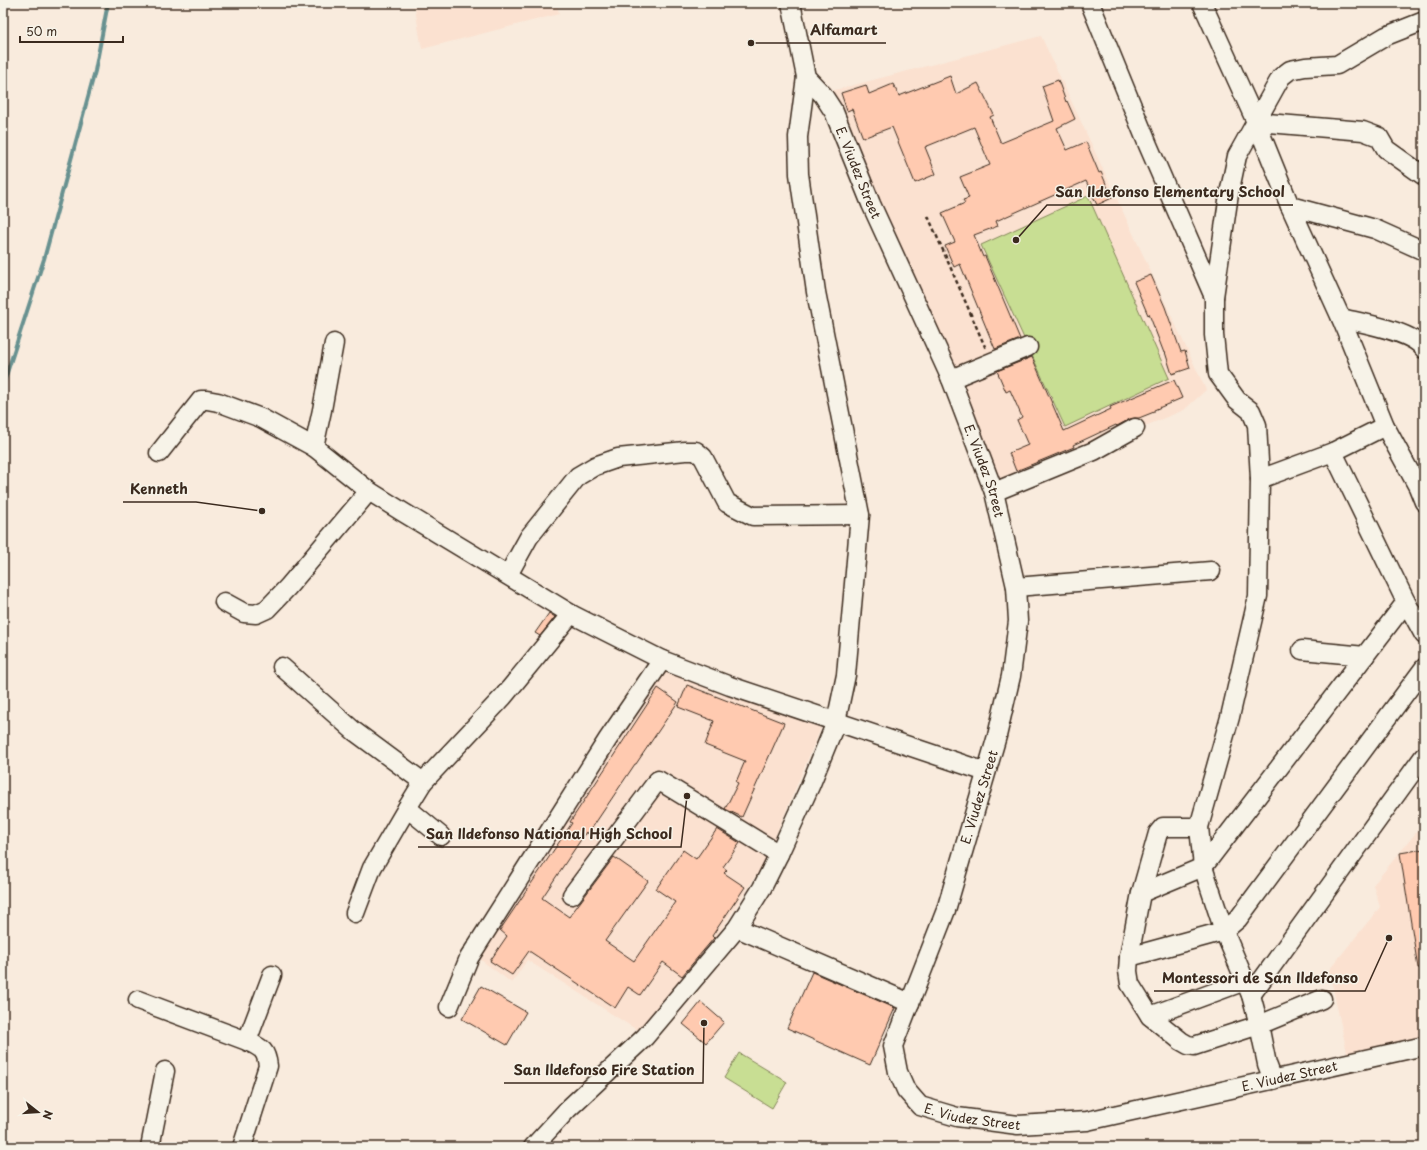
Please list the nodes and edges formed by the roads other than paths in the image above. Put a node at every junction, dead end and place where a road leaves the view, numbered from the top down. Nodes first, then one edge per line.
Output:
1 (791, 3) edge
2 (1090, 3) edge
3 (1202, 3) edge
4 (1424, 21) edge
5 (806, 77) junction
6 (1256, 122) junction
7 (1424, 176) edge
8 (1290, 206) junction
9 (1424, 251) edge
10 (1214, 297) junction
11 (1341, 318) junction
12 (334, 343) dead end
13 (1028, 347) dead end
14 (1424, 348) edge
15 (951, 379) junction
16 (1385, 426) junction
17 (1135, 428) dead end
18 (314, 447) junction
19 (1333, 452) junction
20 (159, 453) dead end
21 (1260, 479) junction
22 (369, 491) junction
23 (994, 492) junction
24 (1422, 492) edge
25 (860, 515) junction
26 (1211, 571) dead end
27 (508, 575) junction
28 (1016, 587) junction
29 (224, 602) dead end
30 (1406, 602) junction
31 (571, 614) junction
32 (1424, 635) edge
33 (1302, 650) dead end
34 (1365, 656) junction
35 (662, 660) junction
36 (282, 667) dead end
37 (1424, 668) edge
38 (836, 722) junction
39 (1424, 756) edge
40 (986, 772) junction
41 (424, 782) junction
42 (407, 808) junction
43 (1198, 827) junction
44 (441, 836) dead end
45 (779, 854) junction
46 (1203, 867) junction
47 (1141, 893) junction
48 (572, 894) dead end
49 (355, 913) dead end
50 (737, 928) junction
51 (1224, 931) junction
52 (1129, 956) junction
53 (272, 976) dead end
54 (1248, 988) junction
55 (1322, 999) dead end
56 (138, 1000) dead end
57 (910, 1003) junction
58 (449, 1007) dead end
59 (1150, 1016) junction
60 (1259, 1025) junction
61 (247, 1041) junction
62 (1424, 1046) edge
63 (165, 1071) dead end
64 (1273, 1080) junction
65 (150, 1147) edge
66 (242, 1147) edge
67 (533, 1147) edge

1 - 5 street
2 - 10 street
3 - 6 street
4 - 6 street
5 - 15 street, E. Viudez Street
5 - 25 street
6 - 7 street
6 - 8 street
6 - 10 street
8 - 9 street
8 - 11 street
10 - 21 street
11 - 14 street
11 - 16 street
12 - 18 street
13 - 15 street
15 - 23 street, E. Viudez Street
16 - 19 street
16 - 24 street
17 - 23 street
18 - 20 street
18 - 22 street
19 - 21 street
19 - 30 street
21 - 43 street
22 - 27 street
22 - 29 street
23 - 28 street, E. Viudez Street
25 - 27 street
25 - 38 street
26 - 28 street
27 - 31 street
28 - 40 street, E. Viudez Street
30 - 32 street
30 - 34 street
31 - 35 street
31 - 41 street
33 - 34 street
34 - 46 street
35 - 38 street
35 - 58 street
36 - 41 street
37 - 51 street
38 - 40 street
38 - 45 street
39 - 54 street
40 - 57 street, E. Viudez Street
41 - 42 street
42 - 44 street
42 - 49 street
43 - 46 street
43 - 47 street
45 - 48 street
45 - 50 street
46 - 47 street
46 - 51 street
47 - 52 street
50 - 57 street
50 - 67 street
51 - 52 street
51 - 54 street
52 - 59 street
53 - 61 street
54 - 59 street
54 - 60 street
55 - 60 street
56 - 61 street
57 - 64 street, E. Viudez Street
59 - 60 street
60 - 64 street
61 - 66 street
62 - 64 street, E. Viudez Street
63 - 65 street

